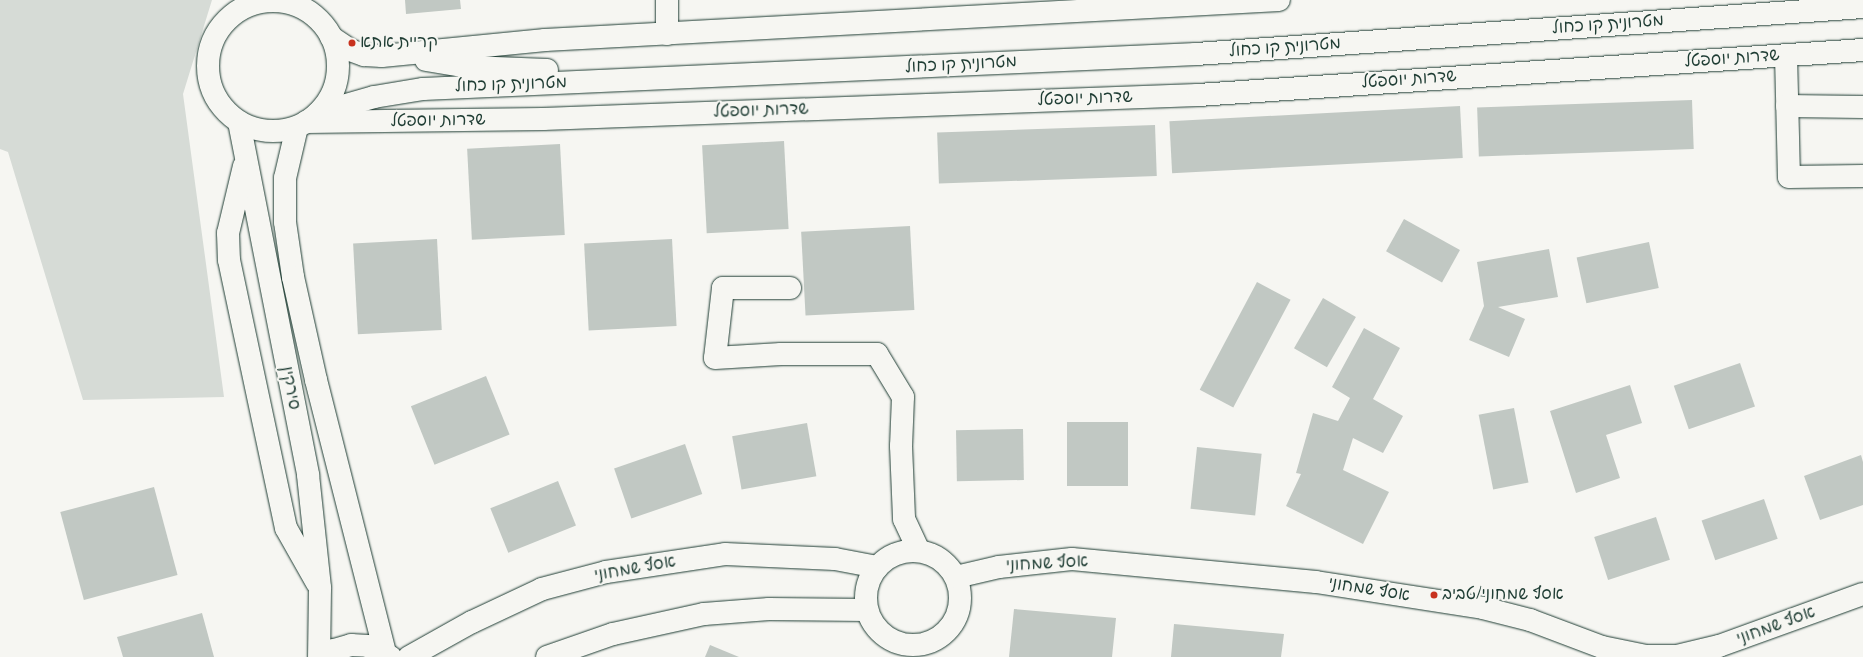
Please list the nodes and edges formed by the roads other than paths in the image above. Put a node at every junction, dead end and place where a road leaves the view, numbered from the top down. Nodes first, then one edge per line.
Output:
1 (667, 0) edge
2 (1279, 0) edge
3 (1162, 4) edge
4 (239, 6) edge
5 (308, 6) edge
6 (1863, 7) edge
7 (667, 34) junction
8 (331, 37) junction
9 (1863, 50) edge
10 (400, 55) junction
11 (1786, 55) junction
12 (706, 77) junction
13 (1787, 106) junction
14 (1863, 106) edge
15 (307, 121) junction
16 (239, 122) junction
17 (246, 161) junction
18 (1863, 176) edge
19 (790, 288) dead end
20 (919, 551) junction
21 (877, 567) junction
22 (956, 577) junction
23 (320, 588) junction
24 (1863, 594) edge
25 (867, 610) junction
26 (941, 636) junction
27 (894, 649) edge
28 (388, 655) edge
29 (1693, 655) edge
30 (319, 657) edge
31 (324, 657) edge
32 (409, 657) edge
33 (546, 657) edge
34 (935, 657) edge

1 - 7 street
2 - 3 street
3 - 7 street
4 - 5 street
4 - 16 street
5 - 8 street
6 - 12 street, מטרונית קו כחול
7 - 10 street
8 - 10 street
8 - 15 street
9 - 11 street, שדרות יוספטל
10 - 12 street, מטרונית קו כחול
11 - 13 street
11 - 15 street, שדרות יוספטל
12 - 15 street, מטרונית קו כחול
13 - 14 street
13 - 18 street
15 - 16 street
15 - 28 street, סירקין
16 - 17 street, סירקין
17 - 23 street, סירקין
17 - 23 street
19 - 20 street
20 - 21 street
20 - 22 street
21 - 25 street
21 - 32 street, אסף שמחוני
22 - 26 street
22 - 29 street, אסף שמחוני
23 - 30 street, סירקין
24 - 29 street, אסף שמחוני
25 - 27 street
25 - 33 street
26 - 27 street
26 - 34 street
28 - 31 street

